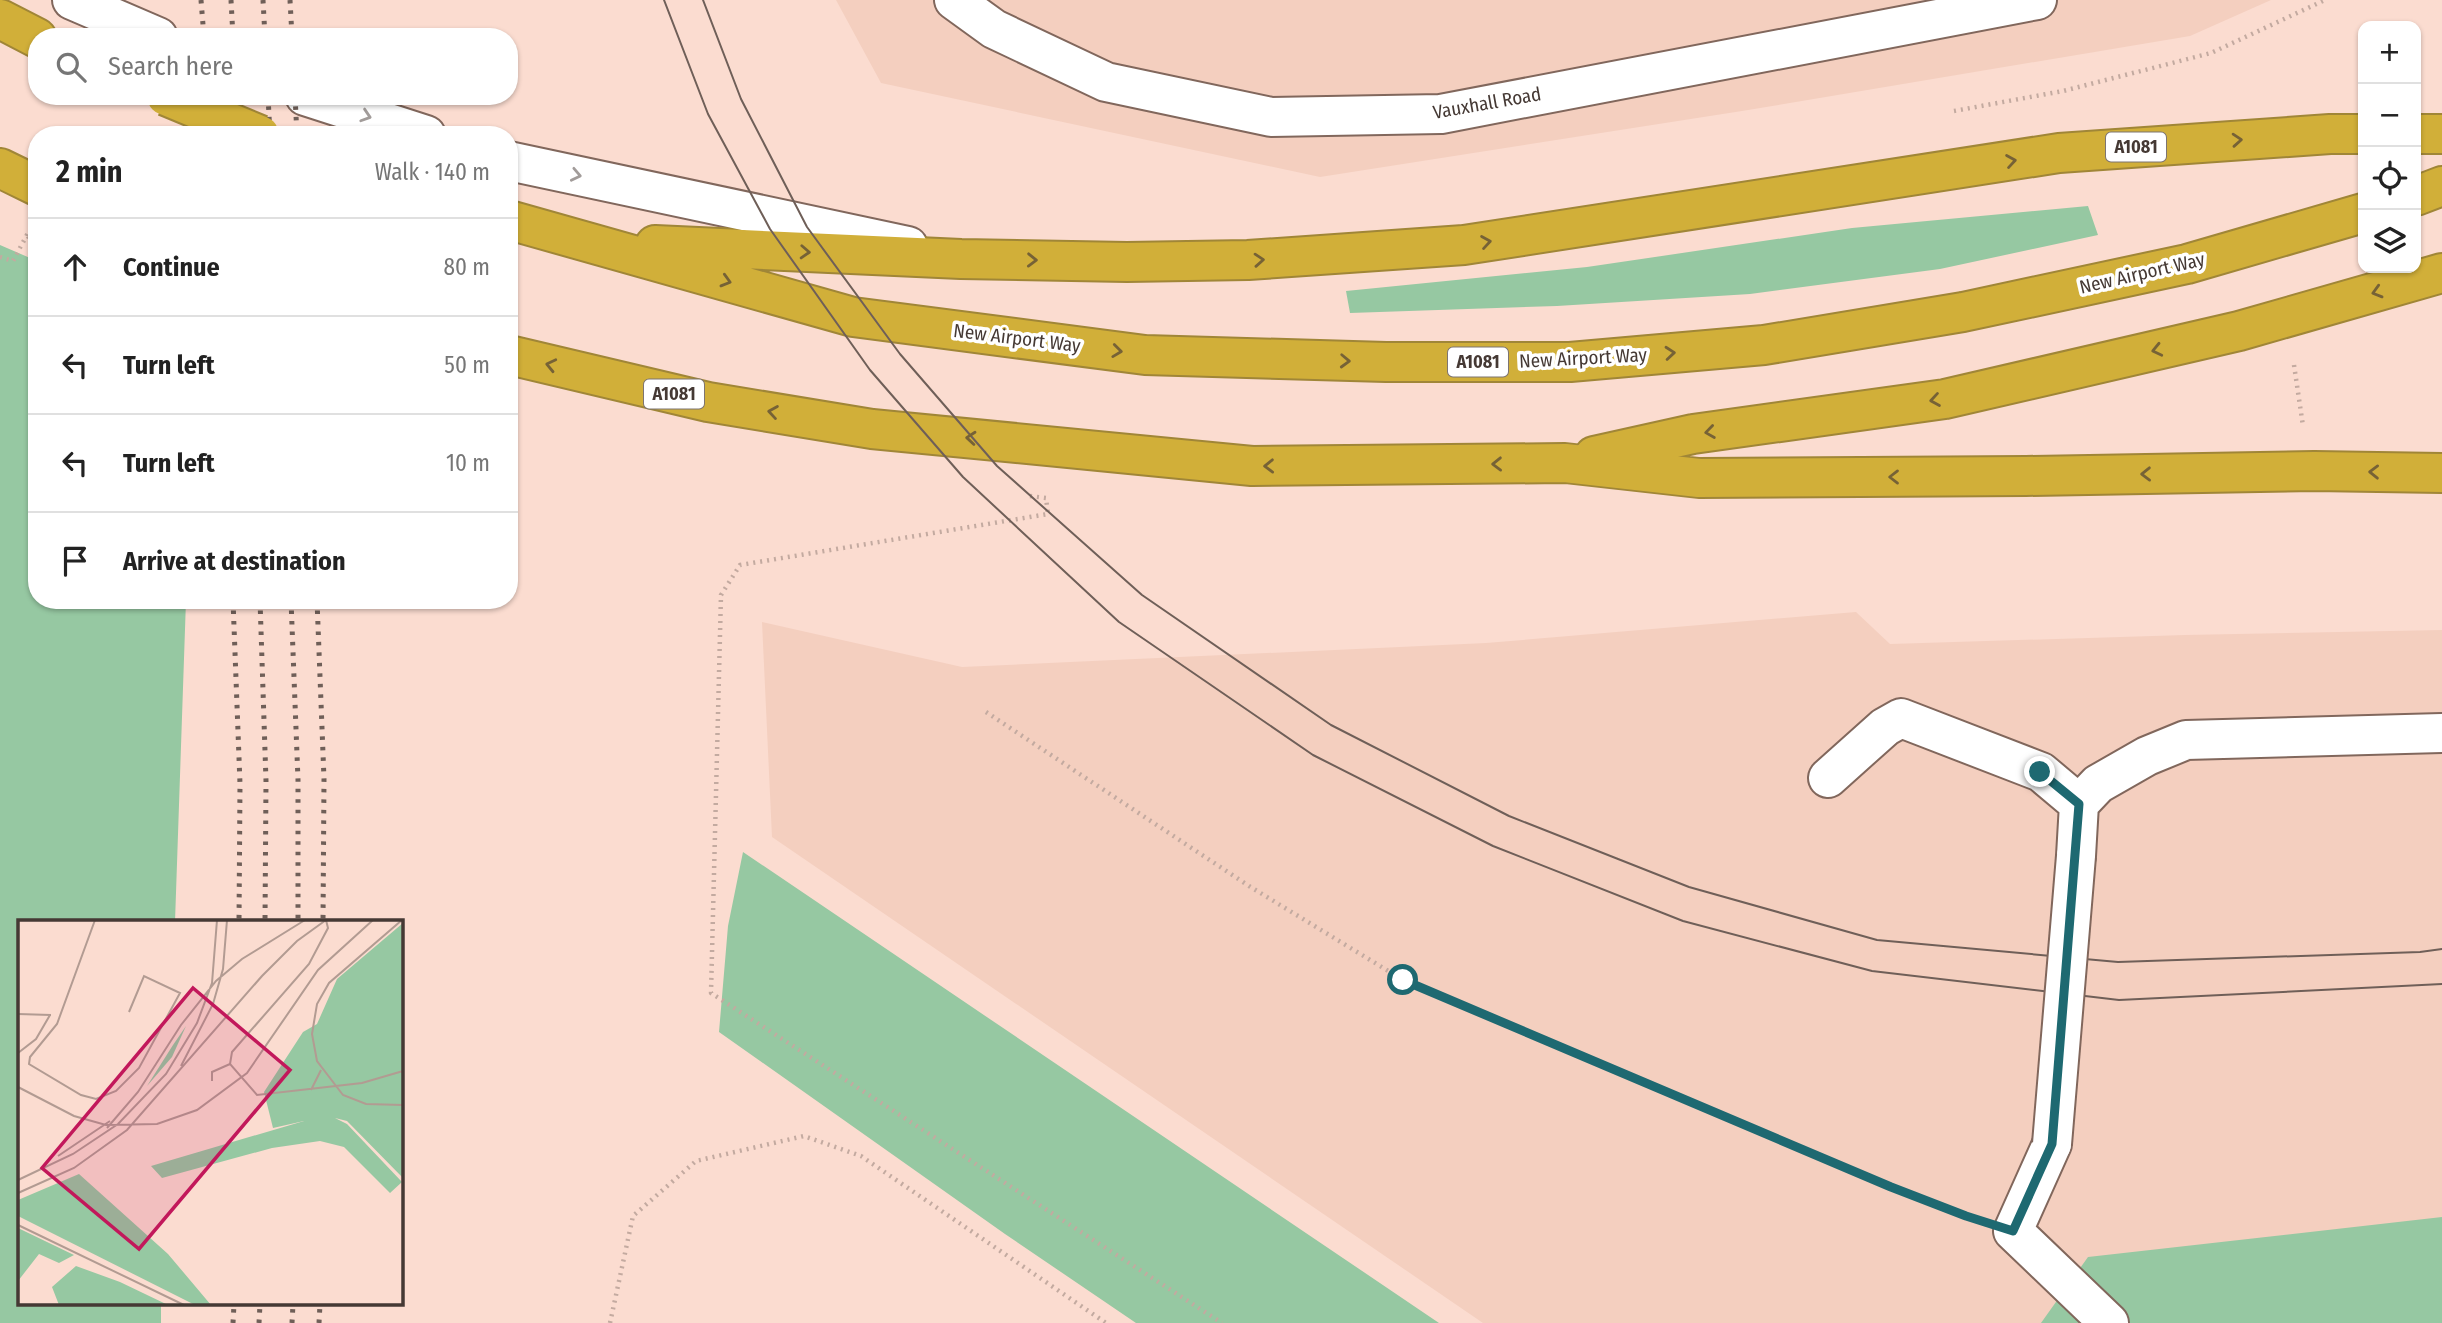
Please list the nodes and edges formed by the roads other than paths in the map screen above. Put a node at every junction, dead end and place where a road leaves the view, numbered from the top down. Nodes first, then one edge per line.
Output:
1 (72, 0) edge
2 (954, 0) edge
3 (2037, 0) edge
4 (0, 19) edge
5 (137, 28) edge
6 (28, 33) edge
7 (188, 105) edge
8 (333, 105) edge
9 (238, 126) edge
10 (398, 126) edge
11 (2347, 134) edge
12 (2421, 134) edge
13 (2442, 134) edge
14 (518, 163) edge
15 (0, 168) edge
16 (28, 182) edge
17 (2442, 186) edge
18 (2421, 194) edge
19 (2358, 214) edge
20 (518, 222) edge
21 (590, 242) junction
22 (961, 258) junction
23 (2442, 272) edge
24 (518, 357) edge
25 (1565, 463) junction
26 (2442, 473) edge
27 (2442, 733) edge
28 (1828, 778) dead end
29 (2079, 804) junction
30 (2109, 1323) edge

1 - 5 lane
2 - 3 lane, Vauxhall Road
4 - 6 highway
7 - 9 highway, bridge
8 -> 10 lane
22 -> 11 highway, New Airport Way / A1081
12 - 13 highway
14 -> 22 lane
15 - 16 highway
17 - 18 highway
21 -> 19 highway, New Airport Way / A1081
20 - 21 highway, New Airport Way / A1081
21 -> 22 highway, New Airport Way / A1081
23 -> 25 highway, A1081
25 -> 24 highway, A1081
26 -> 25 highway, A1081
27 - 29 lane
28 - 29 lane
29 - 30 lane, bridge

